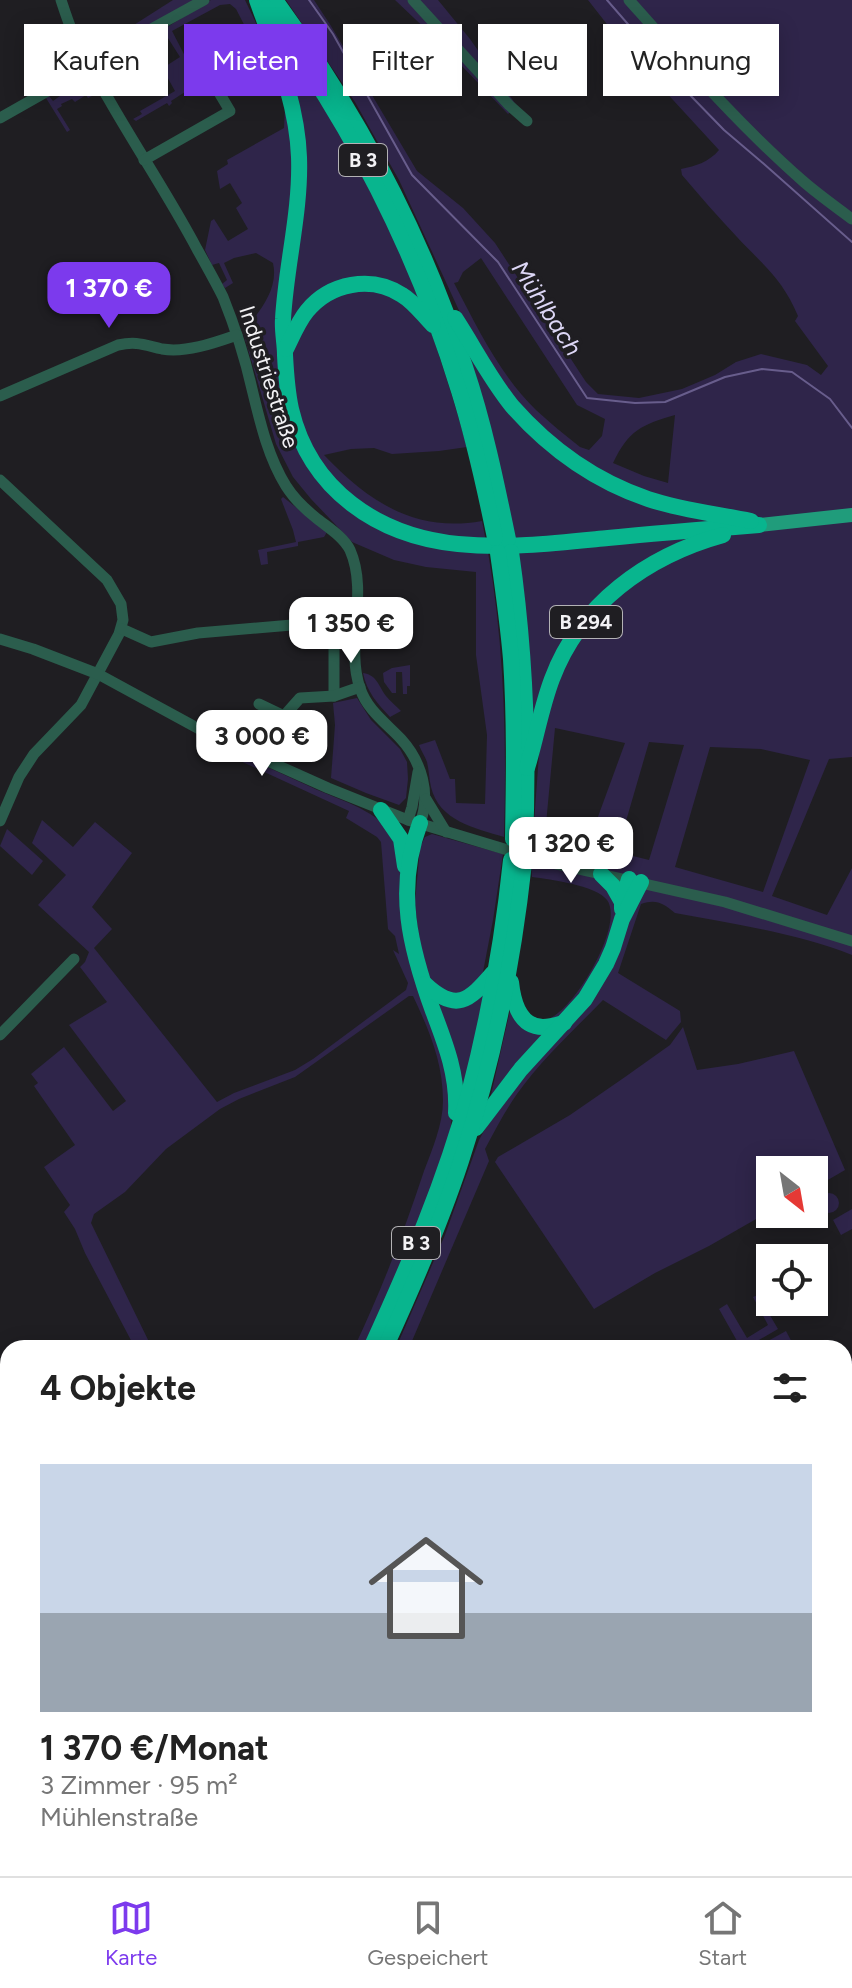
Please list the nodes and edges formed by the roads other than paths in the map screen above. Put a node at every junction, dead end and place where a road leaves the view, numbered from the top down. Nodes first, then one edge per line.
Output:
1 (61, 0) edge
2 (204, 0) edge
3 (259, 0) edge
4 (275, 0) edge
5 (413, 0) edge
6 (629, 0) edge
7 (70, 24) edge
8 (160, 24) edge
9 (39, 96) edge
10 (107, 96) edge
11 (221, 96) edge
12 (0, 118) edge
13 (527, 121) dead end
14 (144, 160) junction
15 (852, 219) edge
16 (437, 289) junction
17 (440, 334) junction
18 (237, 335) junction
19 (285, 351) junction
20 (0, 396) edge
21 (0, 480) edge
22 (852, 515) edge
23 (764, 524) junction
24 (503, 546) junction
25 (315, 623) dead end
26 (122, 629) junction
27 (334, 633) dead end
28 (0, 639) edge
29 (98, 674) junction
30 (360, 687) junction
31 (334, 696) junction
32 (259, 704) dead end
33 (418, 767) junction
34 (527, 768) junction
35 (425, 798) junction
36 (3, 804) edge
37 (381, 810) junction
38 (0, 821) edge
39 (414, 822) junction
40 (446, 832) junction
41 (401, 839) junction
42 (517, 861) dead end
43 (601, 874) junction
44 (408, 875) junction
45 (635, 881) junction
46 (622, 902) junction
47 (622, 919) junction
48 (852, 941) edge
49 (74, 959) dead end
50 (502, 969) junction
51 (423, 983) junction
52 (564, 1023) junction
53 (0, 1035) edge
54 (461, 1138) junction
55 (375, 1340) edge
56 (388, 1340) edge

1 - 7 street, Industriestraße
2 - 8 street
3 - 17 highway, B 3
3 - 19 highway
4 - 16 highway, B 3
5 - 13 street
6 - 15 street
9 - 12 street
10 - 14 street, Industriestraße
11 - 14 street
14 - 18 street, Industriestraße
16 - 23 highway
16 - 24 highway, B 3
17 - 19 highway
17 - 24 highway, B 3
18 - 20 street
18 - 30 street, Industriestraße
19 - 23 highway, B 294
21 - 26 street
22 - 23 main road, B 294
23 - 34 highway, B 294
24 - 34 highway, B 3
24 - 34 highway, B 3
25 - 26 street
26 - 29 street
27 - 31 street
28 - 29 street
29 - 36 street
29 - 37 street
30 - 31 street
30 - 33 street, Industriestraße
31 - 32 street
33 - 35 street, Industriestraße
33 - 39 street
35 - 39 street, Industriestraße
35 - 40 street
36 - 38 street
37 - 39 street
37 - 41 highway
39 - 40 street
39 - 41 highway
39 - 44 highway
40 - 43 street
41 - 44 highway
42 - 50 highway, B 3
43 - 45 street
43 - 46 highway
44 - 51 highway
45 - 46 highway
45 - 47 highway
45 - 48 street
46 - 47 highway
47 - 52 highway
49 - 53 street
50 - 51 highway
50 - 52 highway
50 - 54 highway, B 3
51 - 54 highway
52 - 54 highway
54 - 55 highway, B 3
54 - 56 highway, B 3

